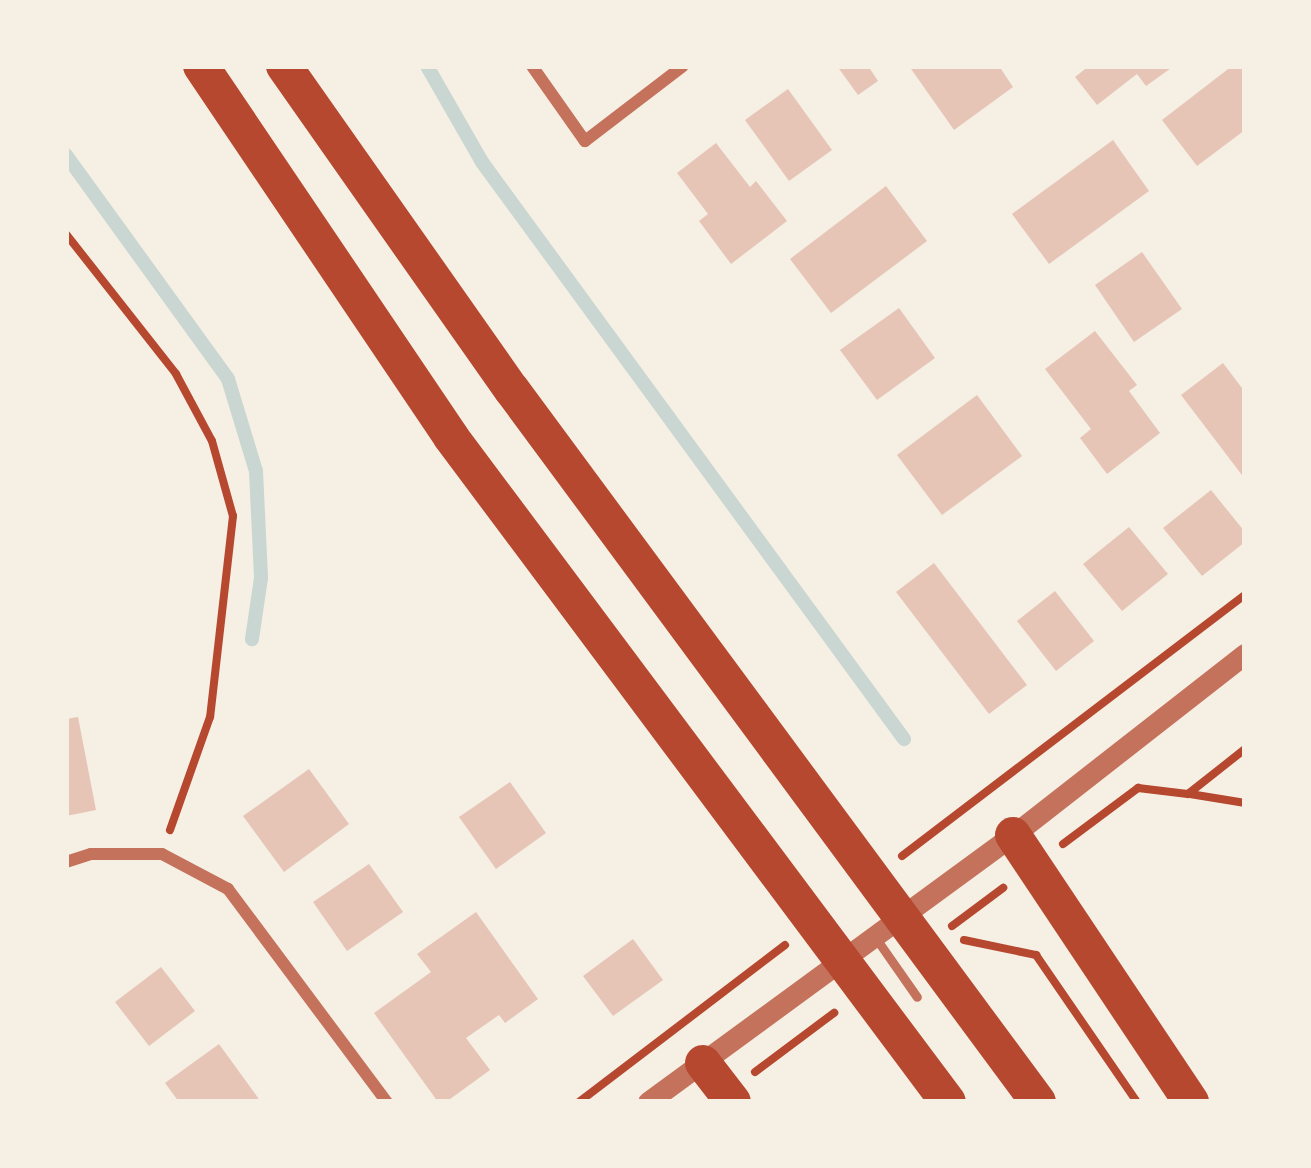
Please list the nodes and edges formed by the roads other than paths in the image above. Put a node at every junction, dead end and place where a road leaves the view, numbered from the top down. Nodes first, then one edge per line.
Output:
1 (201, 66) edge
2 (284, 66) edge
3 (532, 66) edge
4 (683, 66) edge
5 (1245, 654) edge
6 (1013, 836) junction
7 (66, 862) edge
8 (884, 930) junction
9 (917, 997) dead end
10 (703, 1063) junction
11 (387, 1102) edge
12 (649, 1102) edge
13 (733, 1102) edge
14 (948, 1102) edge
15 (1038, 1102) edge
16 (1191, 1102) edge

1 - 14 highway
2 - 15 highway
3 - 4 street
5 - 6 street
6 - 8 street
6 - 16 highway
7 - 11 street
8 - 9 lane
8 - 10 street
10 - 12 street
10 - 13 highway

